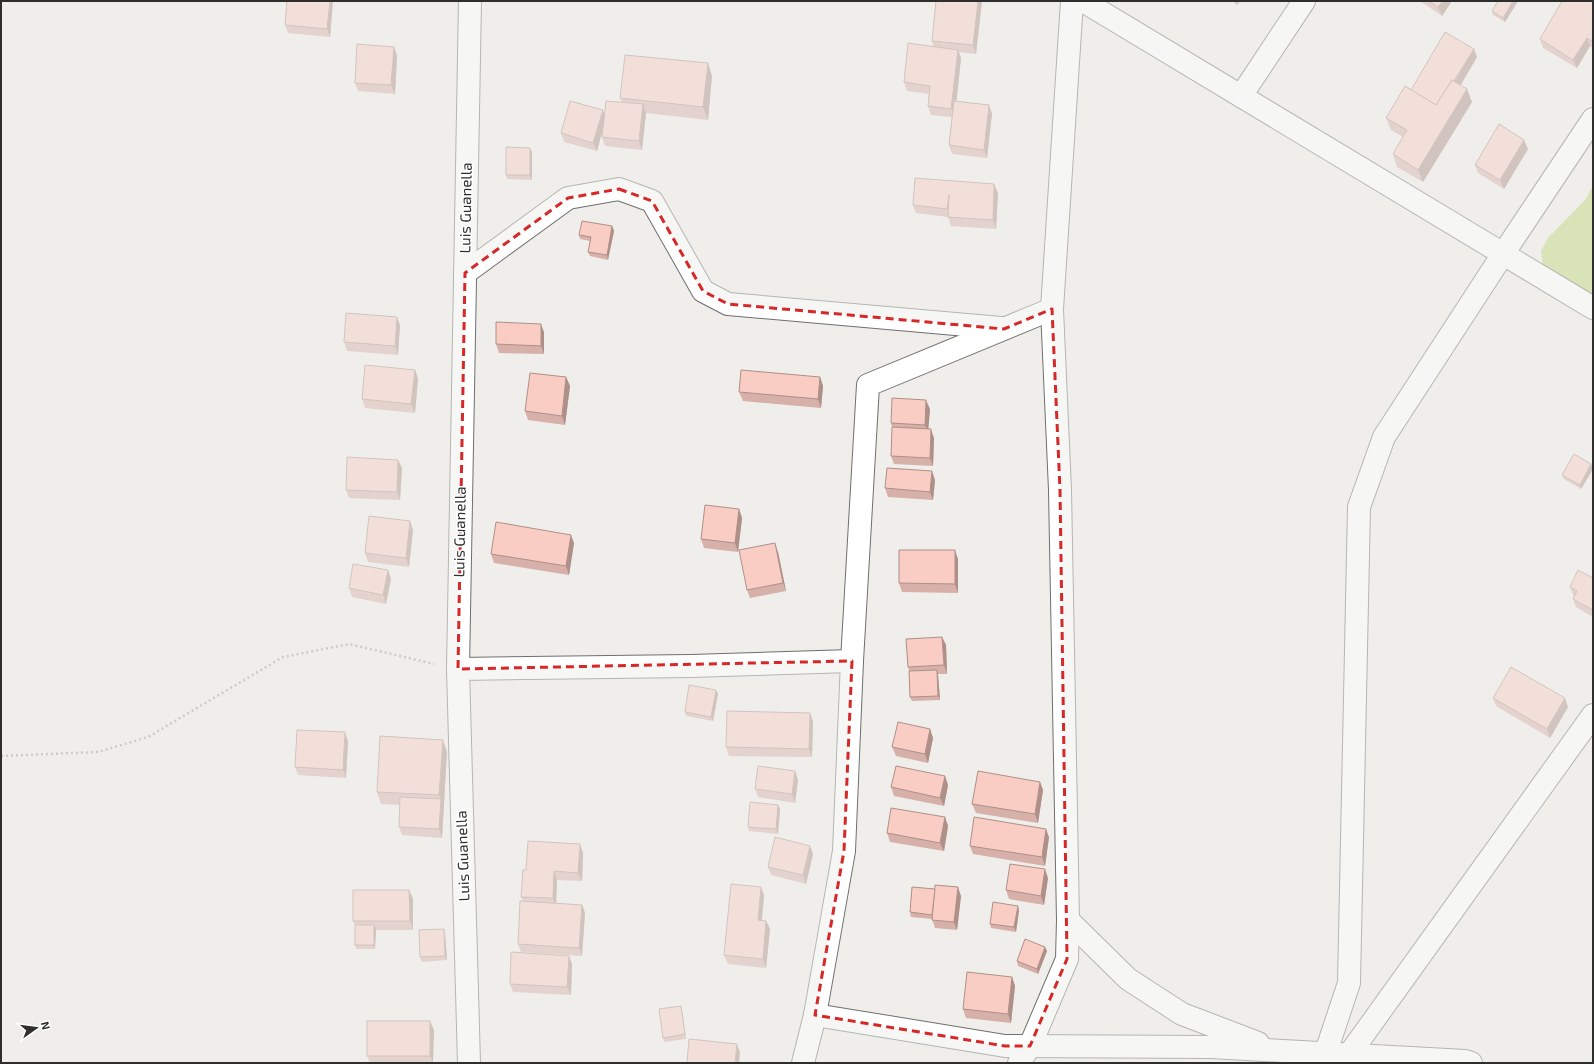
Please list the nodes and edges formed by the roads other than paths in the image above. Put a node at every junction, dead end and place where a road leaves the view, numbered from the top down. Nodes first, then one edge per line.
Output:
1 (470, 1) edge
2 (1072, 1) edge
3 (1083, 1) edge
4 (1304, 1) edge
5 (1241, 96) junction
6 (1593, 119) edge
7 (1503, 254) junction
8 (465, 273) junction
9 (1593, 308) edge
10 (1052, 309) junction
11 (1004, 329) junction
12 (852, 661) junction
13 (458, 669) junction
14 (1593, 716) edge
15 (1068, 920) junction
16 (815, 1015) junction
17 (1024, 1054) edge
18 (1282, 1056) edge
19 (1340, 1056) edge
20 (469, 1063) edge
21 (803, 1063) edge
22 (1471, 1063) edge

1 - 8 street, Luis Guanella
2 - 10 street
3 - 5 street
4 - 5 street
5 - 7 street
6 - 7 street
7 - 9 street
7 - 19 street
8 - 11 street
8 - 13 street, Luis Guanella
10 - 11 street
10 - 15 street
11 - 12 street
12 - 13 street
12 - 16 street
13 - 20 street, Luis Guanella
14 - 19 street
15 - 17 street
15 - 18 street
16 - 17 street
16 - 21 street
17 - 18 street
18 - 19 street
19 - 22 street

